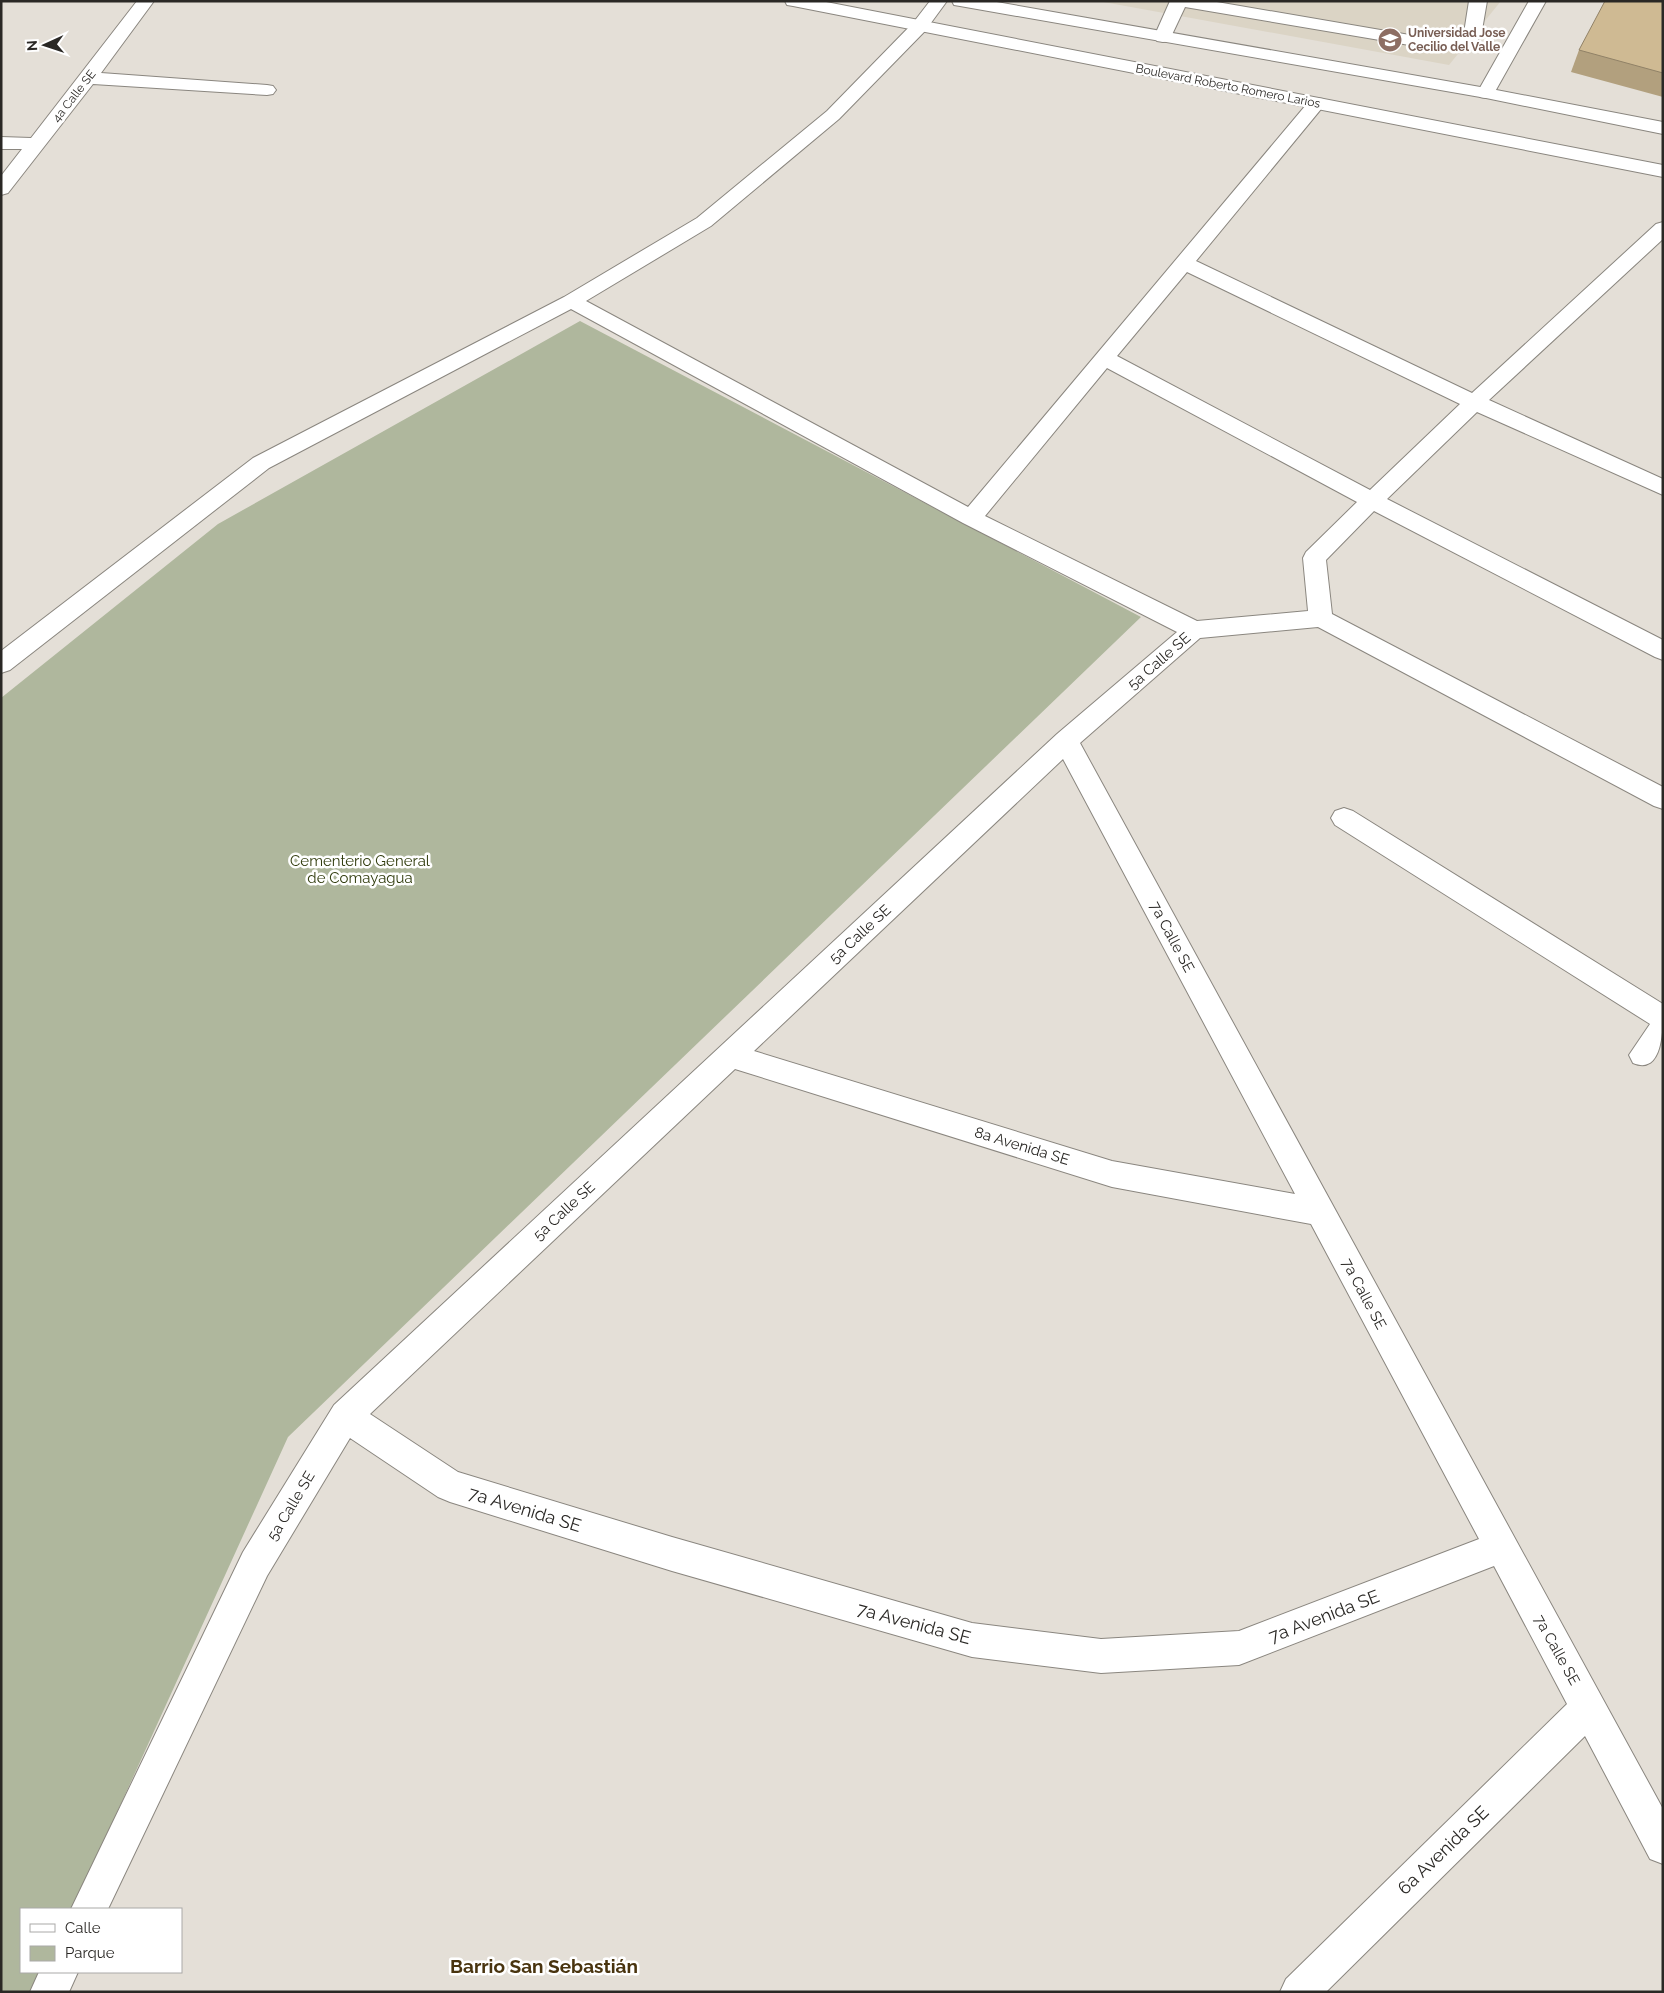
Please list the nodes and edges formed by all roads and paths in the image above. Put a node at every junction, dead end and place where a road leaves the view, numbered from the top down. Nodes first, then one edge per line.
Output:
1 (146, 1) edge
2 (793, 1) edge
3 (939, 1) edge
4 (960, 1) edge
5 (1179, 1) edge
6 (1478, 1) edge
7 (1538, 1) edge
8 (919, 27) junction
9 (1163, 37) junction
10 (88, 78) junction
11 (267, 90) dead end
12 (1486, 93) junction
13 (1318, 103) junction
14 (1663, 128) edge
15 (1, 143) edge
16 (36, 144) junction
17 (1663, 171) edge
18 (1, 189) edge
19 (1663, 228) edge
20 (1183, 263) junction
21 (571, 301) junction
22 (1104, 358) junction
23 (1474, 402) junction
24 (1663, 488) edge
25 (1371, 500) junction
26 (971, 518) junction
27 (1321, 618) junction
28 (1194, 630) junction
29 (1663, 650) edge
30 (1, 664) edge
31 (1066, 741) junction
32 (1663, 799) edge
33 (1344, 818) dead end
34 (1663, 1018) edge
35 (1663, 1028) edge
36 (730, 1055) junction
37 (1643, 1055) dead end
38 (1320, 1212) junction
39 (345, 1416) junction
40 (1501, 1548) junction
41 (1588, 1708) junction
42 (1663, 1846) edge
43 (89, 1908) edge
44 (58, 1973) edge
45 (49, 1992) edge
46 (1299, 1992) edge

1 - 10 street, 4a Calle SE
2 - 8 street, Boulevard Roberto Romero Larios
3 - 8 street
4 - 9 street
5 - 6 street
5 - 9 street
7 - 12 street
8 - 13 street, Boulevard Roberto Romero Larios
8 - 21 street
9 - 12 street
10 - 11 street
10 - 16 street, 4a Calle SE
12 - 14 street
13 - 17 street, Boulevard Roberto Romero Larios
13 - 20 street
15 - 16 street
16 - 18 street, 4a Calle SE
19 - 23 street
20 - 22 street
20 - 23 street
21 - 26 street
21 - 30 street
22 - 25 street
22 - 26 street
23 - 24 street
23 - 25 street
25 - 27 street
25 - 29 street
26 - 28 street
27 - 28 street
27 - 32 street
28 - 31 street, 5a Calle SE
31 - 36 street, 5a Calle SE
31 - 38 street, 7a Calle SE
33 - 34 street
35 - 37 street
36 - 38 street, 8a Avenida SE
36 - 39 street, 5a Calle SE
38 - 40 street, 7a Calle SE
39 - 40 street, 7a Avenida SE
39 - 43 street, 5a Calle SE
40 - 41 street, 7a Calle SE
41 - 42 street, 7a Calle SE
41 - 46 street, 6a Avenida SE
44 - 45 street

